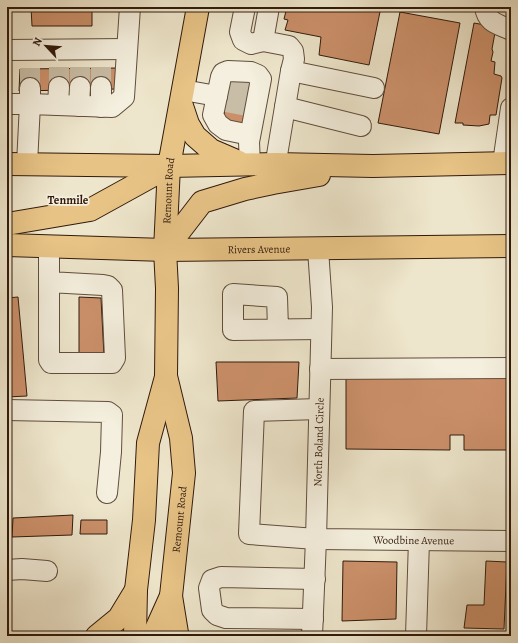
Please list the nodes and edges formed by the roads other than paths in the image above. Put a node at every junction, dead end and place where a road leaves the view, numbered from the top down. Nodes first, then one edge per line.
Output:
1 (130, 7) edge
2 (198, 7) edge
3 (245, 7) edge
4 (269, 7) edge
5 (485, 7) edge
6 (511, 30) edge
7 (263, 41) junction
8 (7, 50) edge
9 (128, 50) junction
10 (291, 71) junction
11 (101, 87) tunnel mouth
12 (374, 88) dead end
13 (222, 94) junction
14 (30, 96) junction
15 (182, 97) junction
16 (7, 104) edge
17 (101, 107) junction
18 (285, 107) junction
19 (511, 108) edge
20 (361, 126) dead end
21 (250, 135) junction
22 (507, 163) edge
23 (17, 164) edge
24 (247, 165) junction
25 (169, 166) junction
26 (274, 174) junction
27 (7, 224) edge
28 (7, 245) edge
29 (49, 246) junction
30 (511, 246) edge
31 (318, 249) junction
32 (166, 250) junction
33 (49, 282) junction
34 (278, 329) dead end
35 (321, 329) junction
36 (511, 368) edge
37 (320, 369) junction
38 (166, 376) junction
39 (319, 409) junction
40 (7, 410) edge
41 (107, 493) dead end
42 (316, 539) junction
43 (419, 540) junction
44 (511, 541) edge
45 (7, 570) edge
46 (47, 571) dead end
47 (315, 579) junction
48 (136, 590) junction
49 (171, 596) junction
50 (313, 627) edge
51 (97, 636) edge
52 (135, 636) edge
53 (153, 636) edge
54 (178, 636) edge
55 (416, 636) edge

1 - 9 street
2 - 15 main road, Remount Road
3 - 7 street
4 - 7 street
5 - 6 street
7 - 10 street
8 - 9 street
9 - 17 street
10 - 12 street
10 - 18 street
11 - 17 street
13 - 15 street
13 - 21 street
13 - 21 street
14 - 16 street
14 - 17 street
14 - 23 street
15 - 24 main road
15 - 25 main road, Remount Road
18 - 20 street
18 - 26 street
19 - 22 street
21 - 24 street
22 - 26 main road
23 - 25 main road
24 - 25 main road
24 - 26 main road
25 - 27 main road
25 - 32 main road, Remount Road
26 - 32 main road
28 - 29 main road, Rivers Avenue
29 - 32 main road, Rivers Avenue
29 - 33 street
30 - 31 main road, Rivers Avenue
31 - 32 main road, Rivers Avenue
31 - 35 street, North Boland Circle
32 - 38 main road, Remount Road
33 - 33 street
34 - 35 street
35 - 37 street, North Boland Circle
36 - 37 street
37 - 39 street, North Boland Circle
38 - 48 main road, Remount Road
38 - 49 main road, Remount Road
39 - 42 street, North Boland Circle
39 - 42 street, Woodbine Avenue
40 - 41 street
42 - 43 street, Woodbine Avenue
42 - 47 street, North Boland Circle
43 - 44 street, Woodbine Avenue
43 - 55 street
45 - 46 street
47 - 50 street, North Boland Circle
47 - 50 street
48 - 51 main road
48 - 52 main road, Remount Road
49 - 53 main road, Remount Road
49 - 54 main road

